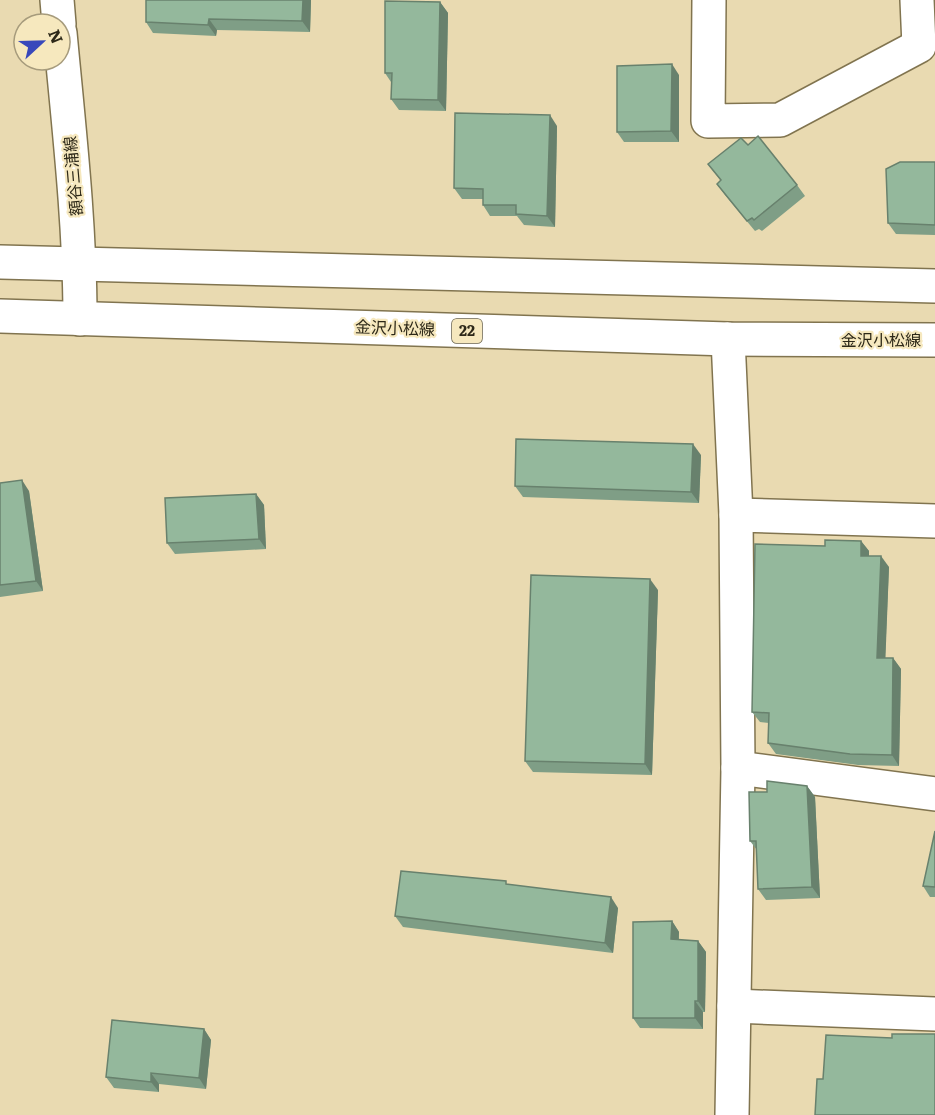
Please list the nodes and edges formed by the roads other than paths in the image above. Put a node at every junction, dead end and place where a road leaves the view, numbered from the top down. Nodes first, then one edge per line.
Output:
1 (709, 0) edge
2 (917, 0) edge
3 (63, 72) edge
4 (0, 262) edge
5 (80, 263) junction
6 (935, 286) edge
7 (0, 316) edge
8 (80, 319) junction
9 (728, 339) junction
10 (935, 340) edge
11 (736, 515) junction
12 (935, 520) edge
13 (738, 768) junction
14 (935, 794) edge
15 (734, 1005) junction
16 (935, 1014) edge
17 (732, 1115) edge

1 - 2 main road
3 - 5 main road, 額谷三浦線
4 - 5 main road
5 - 6 main road
5 - 8 main road, 額谷三浦線
7 - 8 main road, 金沢小松線 / 22
8 - 9 main road, 金沢小松線 / 22
9 - 10 main road, 金沢小松線 / 22
9 - 11 main road
11 - 12 main road
11 - 13 main road
13 - 14 main road
13 - 15 main road
15 - 16 main road
15 - 17 main road

